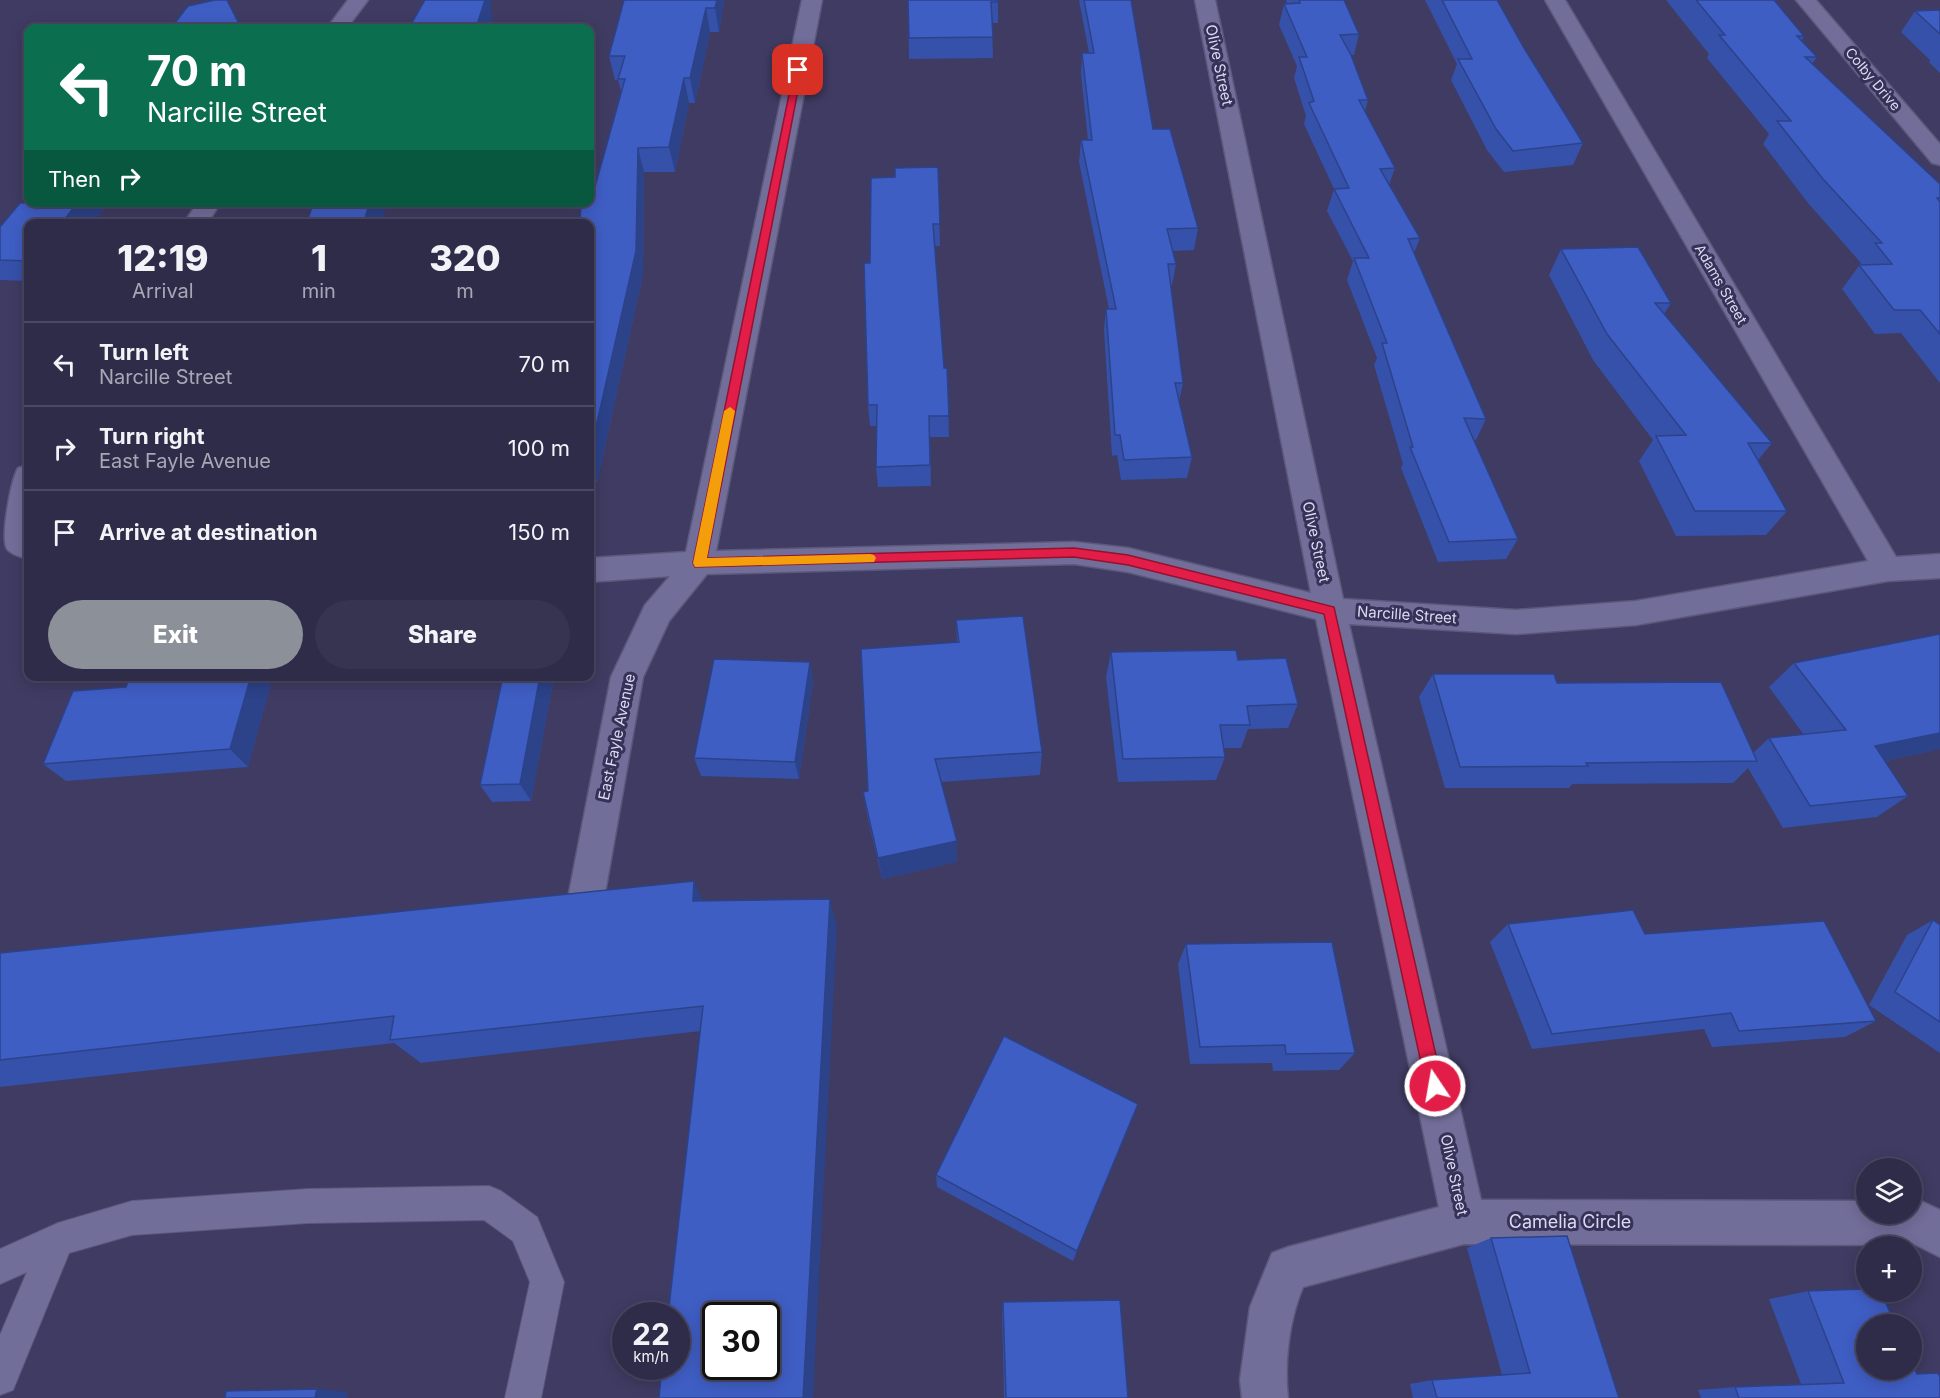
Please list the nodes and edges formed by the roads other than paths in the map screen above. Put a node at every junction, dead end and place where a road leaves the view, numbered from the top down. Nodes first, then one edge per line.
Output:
1 (358, 0) edge
2 (812, 0) edge
3 (1205, 0) edge
4 (1555, 0) edge
5 (1806, 0) edge
6 (340, 24) edge
7 (1940, 158) edge
8 (24, 488) edge
9 (23, 545) edge
10 (699, 563) junction
11 (1940, 566) edge
12 (1888, 568) junction
13 (594, 570) edge
14 (1330, 610) junction
15 (587, 893) edge
16 (1464, 1222) junction
17 (1940, 1234) edge
18 (58, 1240) junction
19 (0, 1267) edge
20 (0, 1377) edge
21 (523, 1398) edge
22 (1265, 1398) edge

1 - 6 street
2 - 10 street, East Fayle Avenue
3 - 14 street, Olive Street
4 - 12 street, Adams Street
5 - 7 street, Colby Drive
8 - 9 street
10 - 13 street, Narcille Street
10 - 14 street, Narcille Street
10 - 15 street, East Fayle Avenue
11 - 12 street, Narcille Street
12 - 14 street, Narcille Street
14 - 16 street, Olive Street
16 - 17 street, Camelia Circle
16 - 22 street, Camelia Circle
18 - 19 lane
18 - 20 lane
18 - 21 lane

